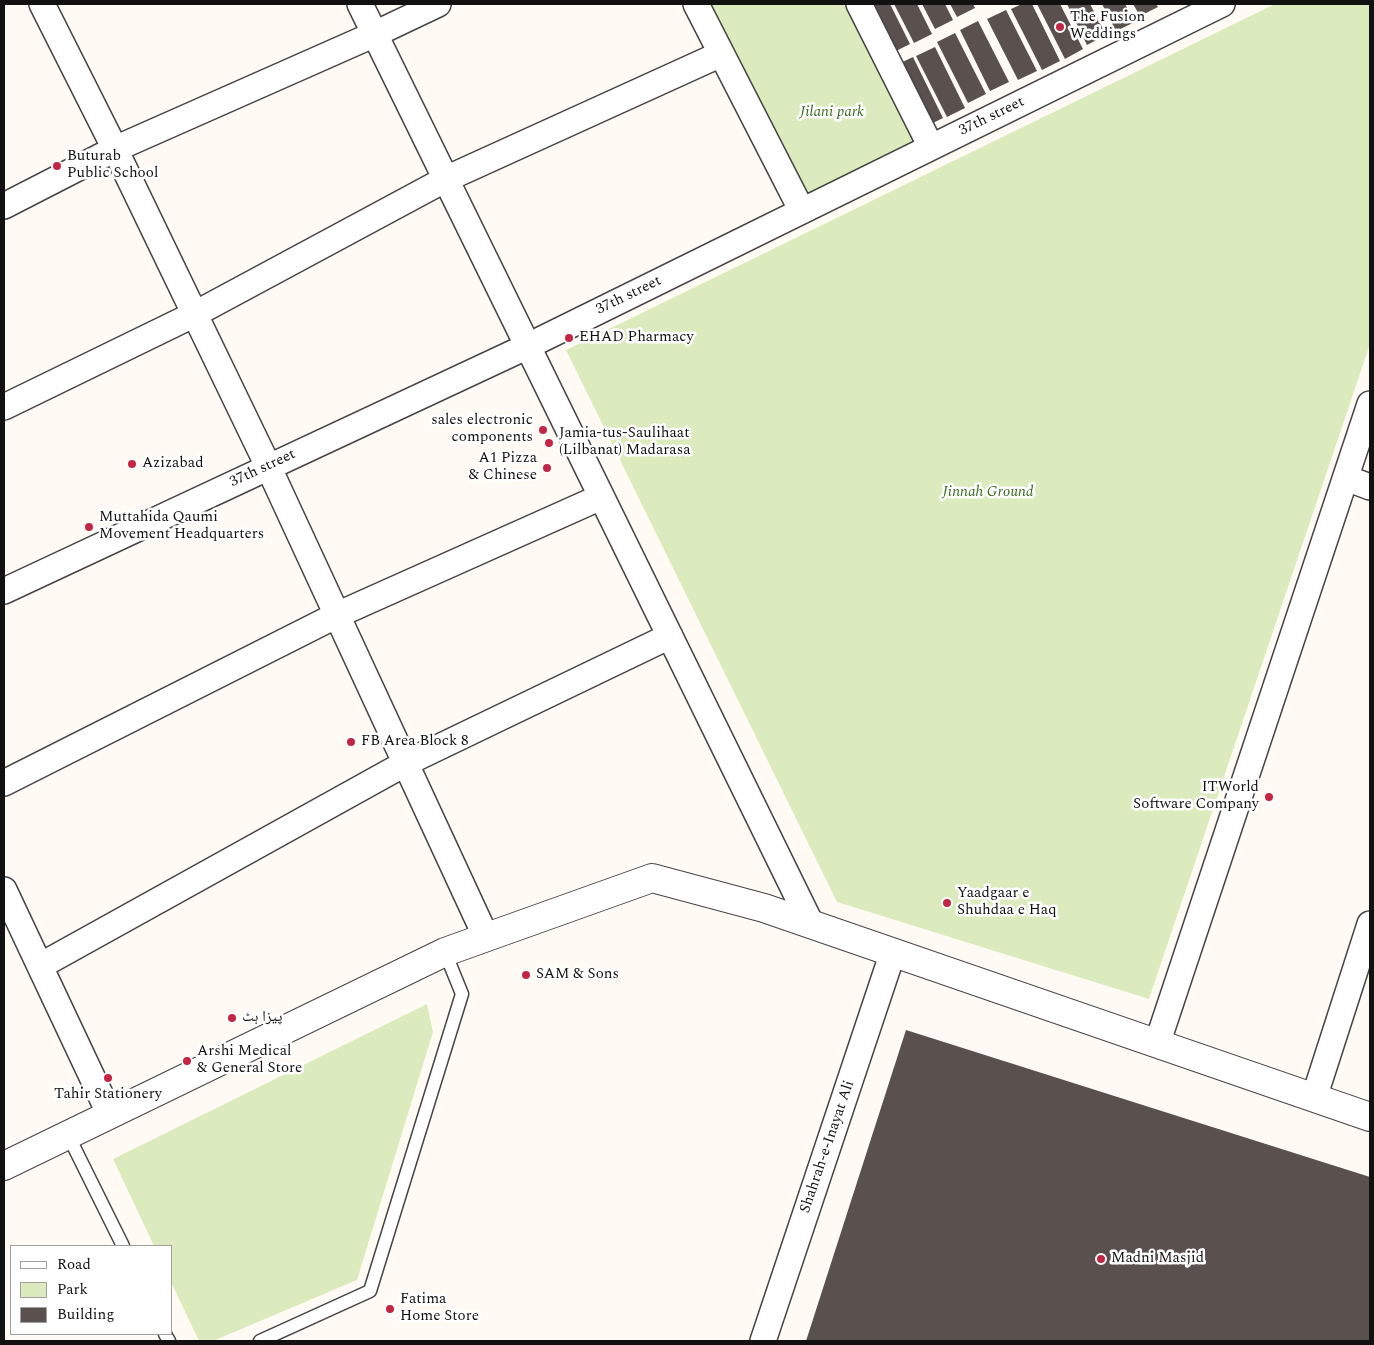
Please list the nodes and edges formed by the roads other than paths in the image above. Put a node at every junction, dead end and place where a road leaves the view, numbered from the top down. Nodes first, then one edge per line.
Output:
1 (42, 4) edge
2 (360, 4) edge
3 (438, 4) edge
4 (696, 4) edge
5 (859, 4) edge
6 (1222, 4) edge
7 (1190, 11) edge
8 (374, 34) junction
9 (721, 54) junction
10 (930, 148) junction
11 (115, 149) junction
12 (446, 179) junction
13 (4, 206) edge
14 (802, 211) junction
15 (194, 314) junction
16 (528, 346) junction
17 (1370, 404) edge
18 (4, 407) edge
19 (268, 466) junction
20 (1346, 478) junction
21 (1370, 487) edge
22 (601, 497) junction
23 (4, 591) edge
24 (337, 615) junction
25 (670, 636) junction
26 (406, 763) junction
27 (4, 783) edge
28 (4, 890) edge
29 (811, 924) junction
30 (1370, 924) edge
31 (486, 937) junction
32 (445, 952) junction
33 (893, 952) junction
34 (40, 966) junction
35 (1157, 1044) junction
36 (1314, 1098) junction
37 (110, 1115) junction
38 (1370, 1117) edge
39 (68, 1135) junction
40 (4, 1166) edge
41 (123, 1245) edge
42 (260, 1341) edge
43 (763, 1341) edge

1 - 11 street
2 - 8 street
3 - 8 street
4 - 9 street
5 - 10 street
6 - 7 street, 37th street
7 - 10 street, 37th street
8 - 11 street
8 - 12 street
9 - 12 street
9 - 14 street
10 - 14 street, 37th street
11 - 13 street
11 - 15 street
12 - 15 street
12 - 16 street
14 - 16 street, 37th street
15 - 18 street
15 - 19 street
16 - 19 street, 37th street
16 - 22 street
17 - 20 street
19 - 23 street, 37th street
19 - 24 street
20 - 21 street
20 - 35 street
22 - 24 street
22 - 25 street
24 - 26 street
24 - 27 street
25 - 26 street
25 - 29 street
26 - 31 street
26 - 34 street
28 - 34 street
29 - 31 street
29 - 33 street
30 - 36 street
31 - 32 street
32 - 37 street
32 - 42 lane
33 - 35 street
33 - 43 street, Shahrah-e-Inayat Ali
34 - 37 street
35 - 36 street
36 - 38 street
37 - 39 street
39 - 40 street
39 - 41 lane

